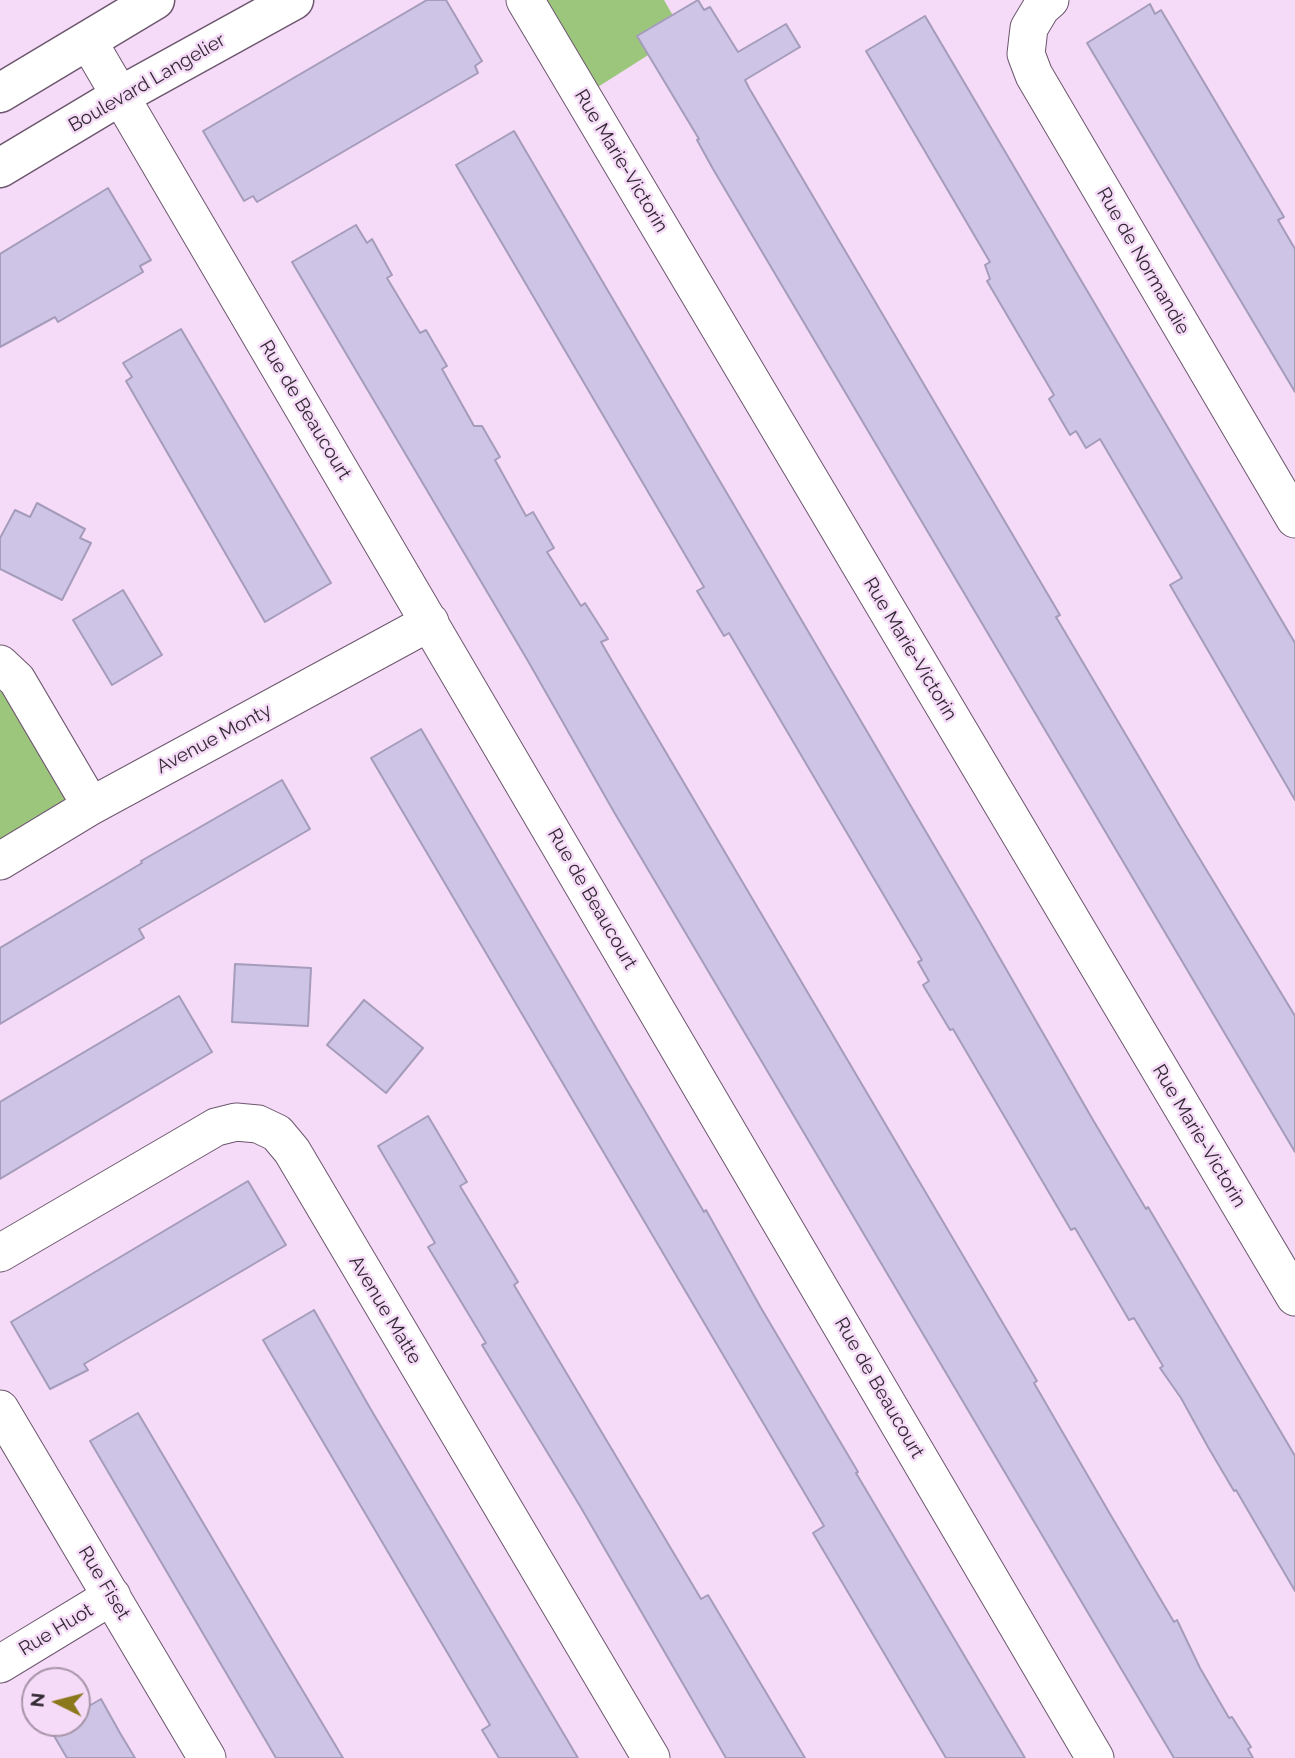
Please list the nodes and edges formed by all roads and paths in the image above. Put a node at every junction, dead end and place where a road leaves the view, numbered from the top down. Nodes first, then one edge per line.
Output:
1 (155, 0) edge
2 (294, 0) edge
3 (525, 0) edge
4 (1050, 0) edge
5 (88, 41) junction
6 (0, 93) edge
7 (120, 96) junction
8 (0, 168) edge
9 (1295, 519) edge
10 (430, 622) junction
11 (0, 664) edge
12 (91, 806) junction
13 (0, 861) edge
14 (0, 1253) edge
15 (1295, 1297) edge
16 (0, 1409) edge
17 (111, 1596) junction
18 (0, 1664) edge
19 (207, 1758) edge
20 (651, 1758) edge
21 (1095, 1758) edge

1 - 5 main road
2 - 7 main road, Boulevard Langelier
3 - 15 street, Rue Marie-Victorin
4 - 9 street, Rue de Normandie
5 - 6 main road
5 - 7 street, Rue de Beaucourt
7 - 8 main road, Boulevard Langelier
7 - 10 street, Rue de Beaucourt
10 - 12 street, Avenue Monty
10 - 21 street, Rue de Beaucourt
11 - 12 street
12 - 13 street, Avenue Monty
14 - 20 street, Avenue Matte
16 - 17 street, Rue Fiset
17 - 18 street, Rue Huot
17 - 19 street, Rue Fiset

